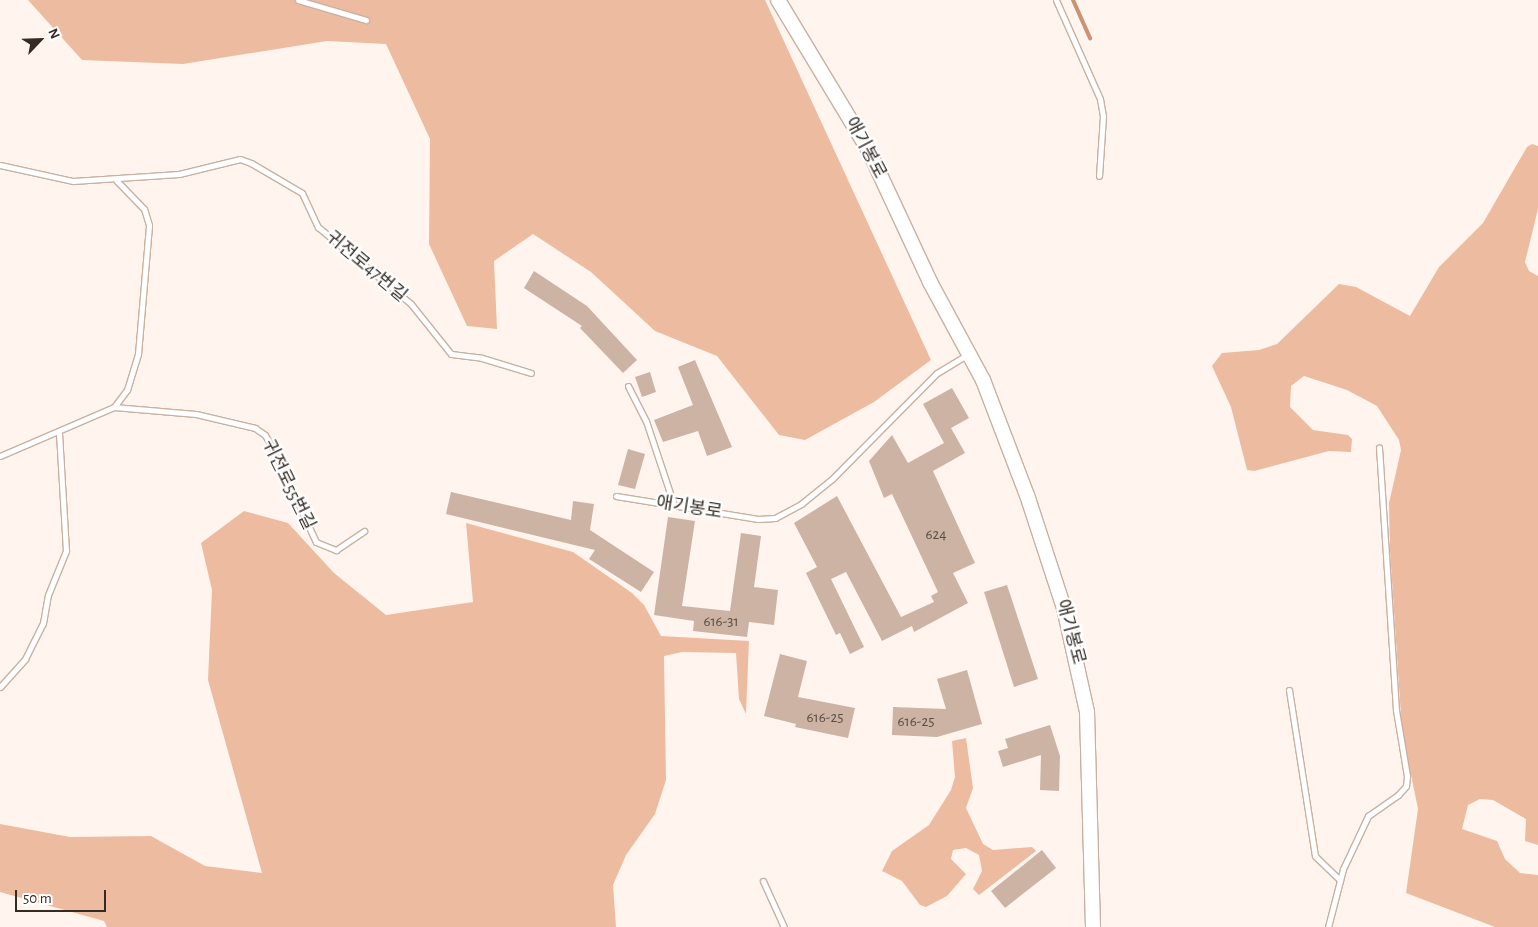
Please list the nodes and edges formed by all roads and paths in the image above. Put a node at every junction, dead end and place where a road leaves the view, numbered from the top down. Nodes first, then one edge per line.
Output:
1 (298, 0) edge
2 (778, 0) edge
3 (1056, 0) edge
4 (366, 20) dead end
5 (0, 166) edge
6 (1099, 176) dead end
7 (116, 180) junction
8 (970, 354) junction
9 (531, 373) dead end
10 (628, 386) dead end
11 (114, 407) junction
12 (59, 432) junction
13 (1379, 448) dead end
14 (0, 456) edge
15 (616, 496) dead end
16 (674, 505) junction
17 (364, 531) dead end
18 (0, 687) edge
19 (1289, 690) dead end
20 (1340, 880) junction
21 (763, 881) dead end
22 (784, 927) edge
23 (1093, 927) edge
24 (1328, 927) edge

1 - 4 lane
2 - 8 main road, 애기봉로
3 - 6 lane
5 - 7 lane, 귀전로47번길
7 - 9 lane, 귀전로47번길
7 - 11 lane
8 - 16 lane, 애기봉로
8 - 23 main road, 애기봉로
10 - 16 lane
11 - 12 lane, 귀전로55번길
11 - 17 lane, 귀전로55번길
12 - 14 lane, 귀전로55번길
12 - 18 lane
13 - 20 lane
15 - 16 lane, 애기봉로
19 - 20 lane
20 - 24 lane
21 - 22 lane

